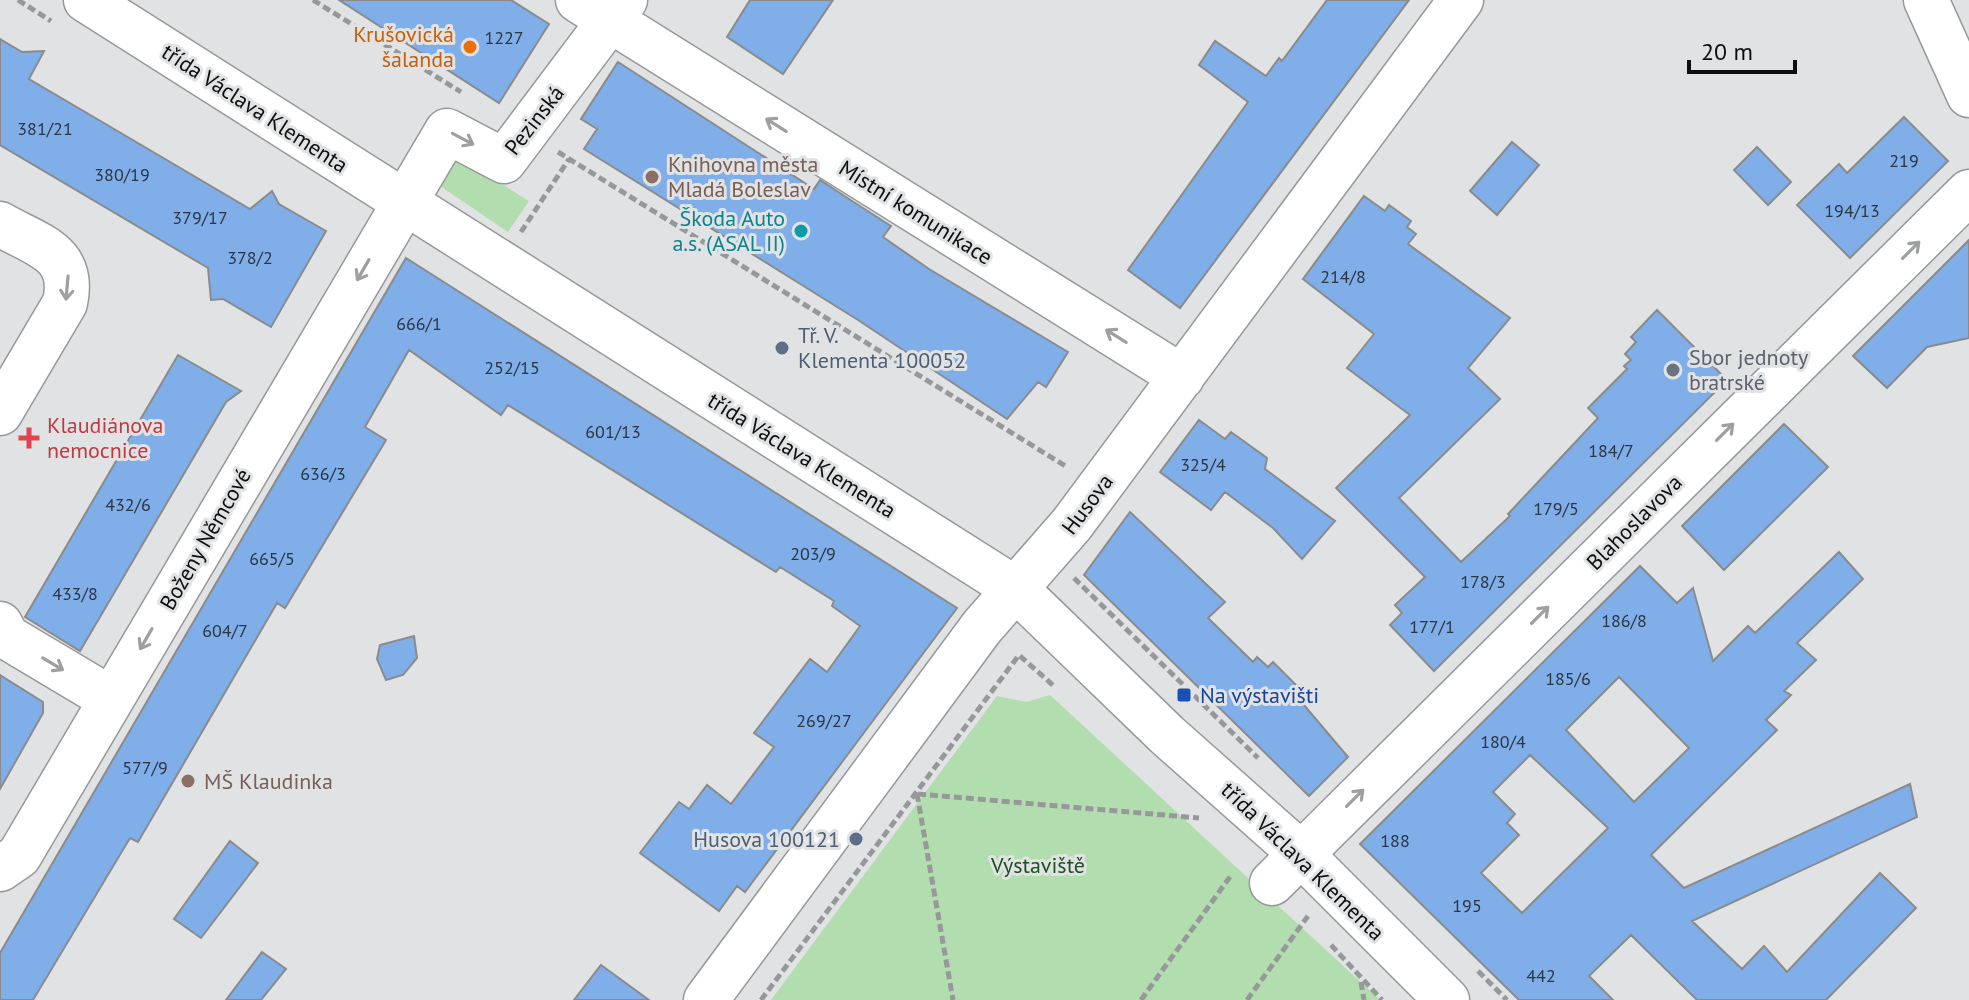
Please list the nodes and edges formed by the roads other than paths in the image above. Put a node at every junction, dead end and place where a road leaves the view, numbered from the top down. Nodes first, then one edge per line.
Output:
1 (86, 0) edge
2 (1461, 0) edge
3 (1926, 0) edge
4 (604, 7) edge
5 (1969, 95) edge
6 (1969, 192) edge
7 (402, 203) junction
8 (0, 224) edge
9 (50, 329) junction
10 (4, 358) edge
11 (1182, 377) junction
12 (0, 413) edge
13 (1017, 590) junction
14 (0, 624) edge
15 (111, 699) junction
16 (1270, 868) junction
17 (0, 869) edge
18 (706, 1000) edge
19 (1447, 1000) edge

1 - 7 street, třída Václava Klementa
2 - 11 street, Husova
3 - 5 street
7 -> 4 street, Pezinská
11 -> 4 street, Místní komunikace
16 -> 6 street, Blahoslavova
7 - 13 street, třída Václava Klementa
7 -> 15 street, Boženy Němcové
8 -> 9 street
9 - 10 street
9 - 12 street
11 - 13 street, Husova
13 - 16 street, třída Václava Klementa
13 - 18 street, Husova
14 -> 15 street
15 - 17 street, Boženy Němcové
16 - 19 street, třída Václava Klementa

